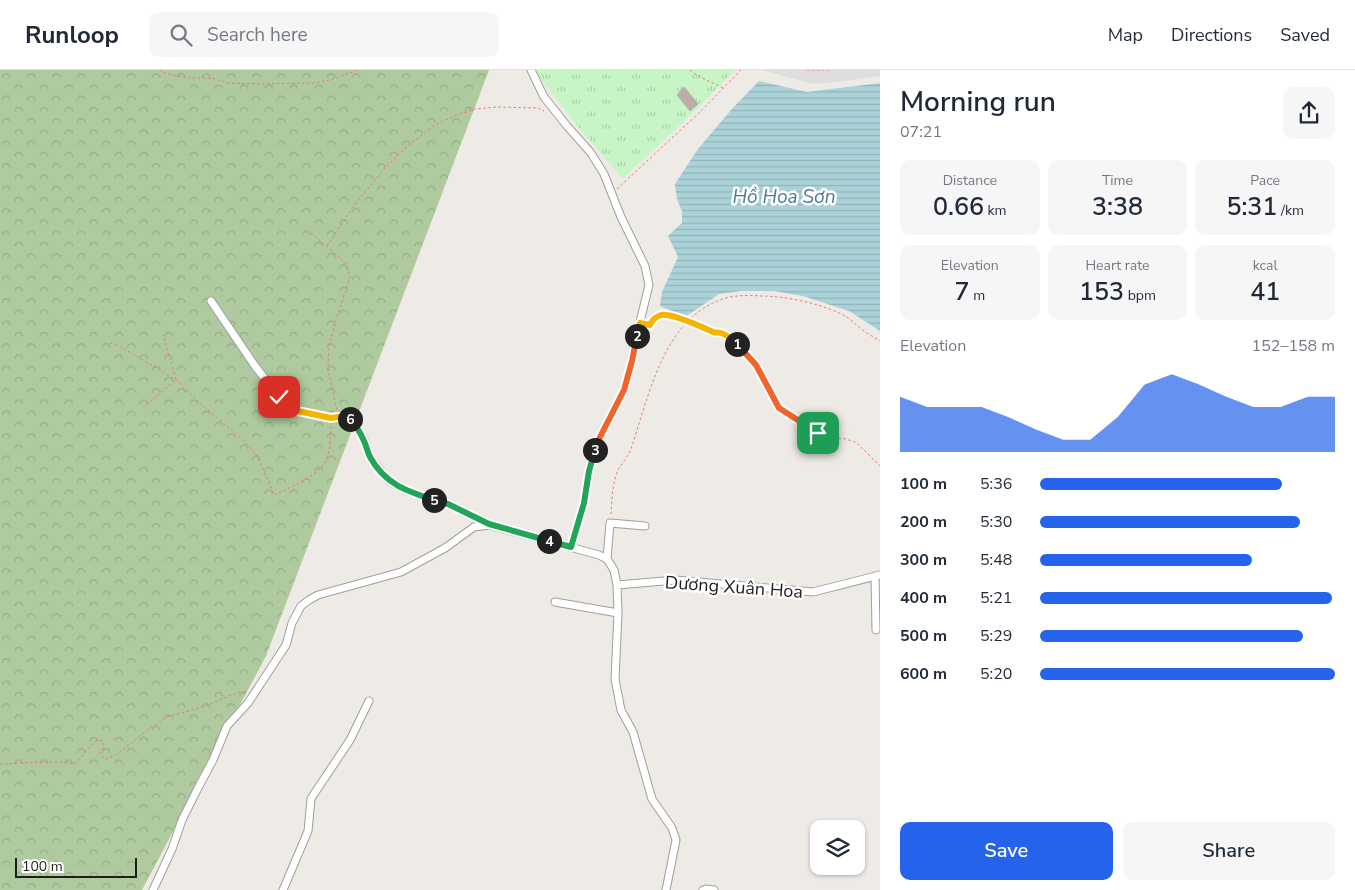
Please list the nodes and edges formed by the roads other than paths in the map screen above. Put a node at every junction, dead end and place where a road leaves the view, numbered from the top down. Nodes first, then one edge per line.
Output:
1 (531, 70) edge
2 (212, 301) dead end
3 (489, 524) junction
4 (645, 526) dead end
5 (571, 547) junction
6 (607, 559) junction
7 (878, 575) edge
8 (617, 585) junction
9 (555, 602) dead end
10 (618, 613) junction
11 (876, 630) dead end
12 (370, 701) dead end
13 (153, 890) edge
14 (283, 890) edge
15 (666, 890) edge
16 (703, 890) edge
17 (714, 890) edge

1 - 5 street
2 - 3 street
3 - 5 street
3 - 13 street
4 - 6 street
5 - 6 street
6 - 8 street
7 - 8 street, Dương Xuân Hoa
7 - 11 street
8 - 10 street
9 - 10 street
10 - 15 street
12 - 14 street
16 - 17 street

